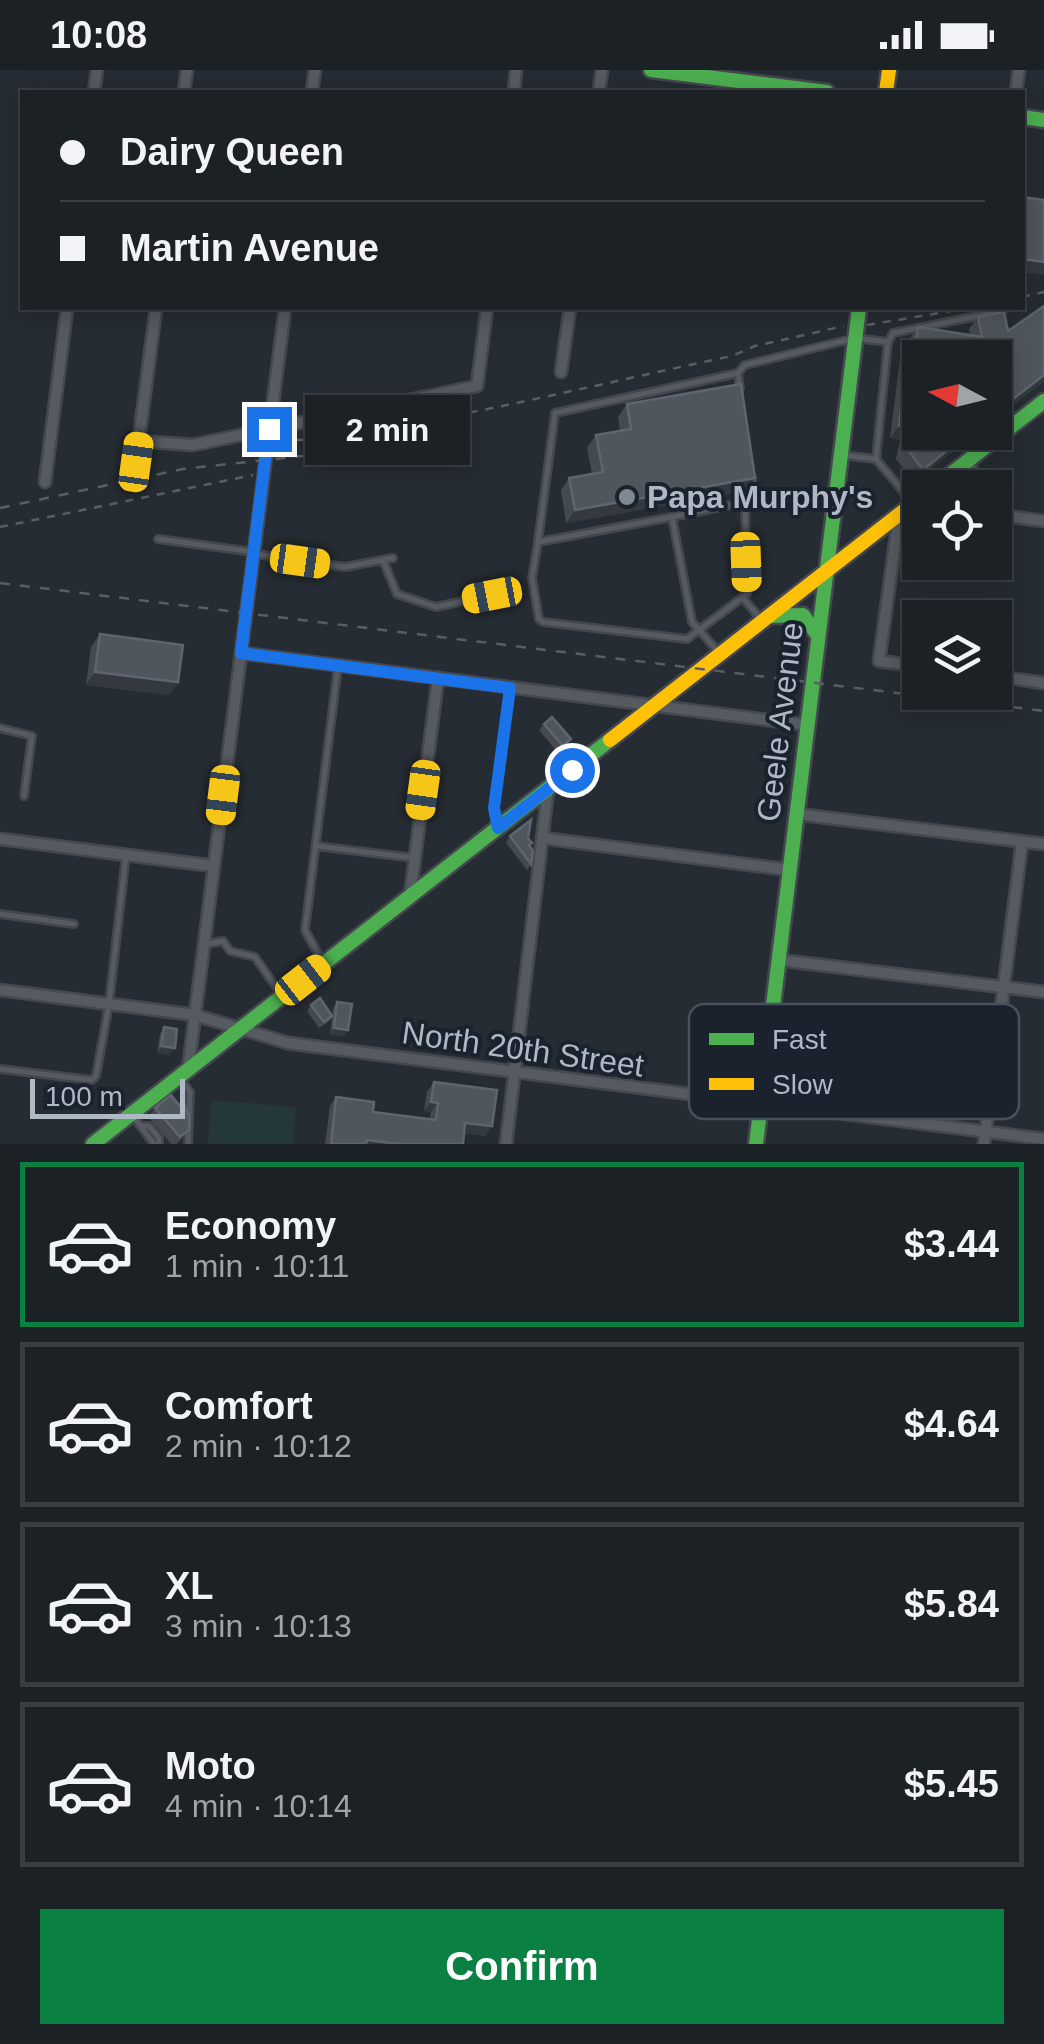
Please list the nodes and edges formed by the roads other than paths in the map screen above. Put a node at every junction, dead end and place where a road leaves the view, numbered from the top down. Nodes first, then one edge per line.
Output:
1 (651, 70) edge
2 (731, 75) edge
3 (816, 90) edge
4 (67, 310) edge
5 (156, 310) edge
6 (285, 310) edge
7 (486, 310) edge
8 (570, 310) edge
9 (859, 310) edge
10 (1003, 310) edge
11 (856, 332) junction
12 (888, 342) junction
13 (561, 372) dead end
14 (738, 374) junction
15 (740, 393) edge
16 (1044, 401) edge
17 (269, 429) junction
18 (138, 441) junction
19 (840, 455) junction
20 (876, 459) junction
21 (136, 462) dead end
22 (966, 462) junction
23 (956, 470) edge
24 (972, 470) edge
25 (751, 472) edge
26 (44, 482) dead end
27 (902, 486) edge
28 (745, 502) junction
29 (902, 512) edge
30 (899, 514) junction
31 (672, 517) junction
32 (1012, 517) edge
33 (1044, 521) edge
34 (158, 540) dead end
35 (538, 542) junction
36 (254, 553) junction
37 (393, 558) dead end
38 (383, 560) junction
39 (826, 572) junction
40 (492, 595) dead end
41 (743, 598) junction
42 (766, 619) junction
43 (700, 631) junction
44 (818, 637) junction
45 (241, 653) junction
46 (720, 655) junction
47 (902, 663) edge
48 (338, 666) junction
49 (438, 678) junction
50 (1012, 678) edge
51 (1044, 682) edge
52 (510, 688) junction
53 (653, 706) junction
54 (808, 724) junction
55 (0, 728) edge
56 (548, 788) junction
57 (24, 796) dead end
58 (796, 814) junction
59 (498, 828) junction
60 (542, 838) junction
61 (0, 839) edge
62 (1022, 842) junction
63 (1044, 844) edge
64 (316, 846) junction
65 (126, 855) junction
66 (414, 858) junction
67 (214, 866) junction
68 (790, 870) junction
69 (410, 896) junction
70 (0, 914) edge
71 (74, 924) dead end
72 (204, 944) junction
73 (779, 960) junction
74 (324, 963) junction
75 (1004, 987) junction
76 (0, 990) edge
77 (1044, 992) edge
78 (282, 996) junction
79 (109, 1004) junction
80 (774, 1004) edge
81 (1002, 1004) edge
82 (195, 1015) junction
83 (240, 1028) junction
84 (0, 1068) edge
85 (184, 1073) junction
86 (515, 1073) junction
87 (689, 1096) edge
88 (759, 1119) edge
89 (852, 1119) edge
90 (136, 1120) junction
91 (984, 1138) edge
92 (1044, 1140) edge
93 (189, 1141) edge
94 (93, 1144) edge
95 (156, 1144) edge
96 (506, 1144) edge
97 (756, 1144) edge

1 - 2 main road
2 - 3 main road
4 - 26 street
5 - 18 street
6 - 17 street
7 - 17 street
8 - 13 street
9 - 11 main road, Geele Avenue
10 - 12 lane
11 - 12 lane
11 - 14 lane
11 - 19 main road, Geele Avenue
12 - 20 lane
14 - 15 lane
14 - 35 lane
16 - 22 main road
17 - 18 street
17 - 36 street
18 - 21 street
19 - 20 lane
19 - 39 main road, Geele Avenue
20 - 27 lane
22 - 23 main road
22 - 24 street
25 - 28 lane
28 - 31 lane
28 - 41 lane
29 - 30 main road
30 - 39 main road
30 - 47 street
31 - 35 lane
31 - 43 lane
32 - 33 street
34 - 36 lane
35 - 43 lane
36 - 38 lane
36 - 45 street
37 - 38 lane
38 - 40 lane
39 - 42 main road
39 - 44 main road, Geele Avenue
41 - 42 lane
41 - 43 lane
42 - 44 main road
42 - 46 main road
43 - 46 lane
44 - 54 main road, Geele Avenue
45 - 48 street
45 - 67 street
46 - 53 main road
48 - 49 street
48 - 64 lane
49 - 52 street
49 - 66 street
50 - 51 street
52 - 53 street
52 - 59 lane
53 - 54 street
53 - 56 main road
54 - 58 main road, Geele Avenue
55 - 57 lane
56 - 59 main road
56 - 60 street
58 - 62 street
58 - 68 main road, Geele Avenue
59 - 69 main road
60 - 68 street
60 - 86 street
61 - 65 street
62 - 63 street
62 - 75 street
64 - 66 lane
64 - 74 lane
65 - 67 street
65 - 79 lane
66 - 69 street
67 - 72 street
68 - 73 main road, Geele Avenue
69 - 74 main road
70 - 71 lane
72 - 78 lane
72 - 82 street
73 - 75 street
73 - 80 main road, Geele Avenue
74 - 78 main road
75 - 77 street
75 - 81 street
76 - 79 street, North 20th Street
78 - 83 main road
79 - 82 street, North 20th Street
79 - 84 lane
82 - 83 street, North 20th Street
82 - 85 street
83 - 85 main road
83 - 86 street, North 20th Street
85 - 90 main road
85 - 93 lane
86 - 87 street, North 20th Street
86 - 96 street
88 - 97 main road, Geele Avenue
89 - 91 street, North 20th Street
90 - 94 main road
90 - 95 lane
91 - 92 street, North 20th Street

